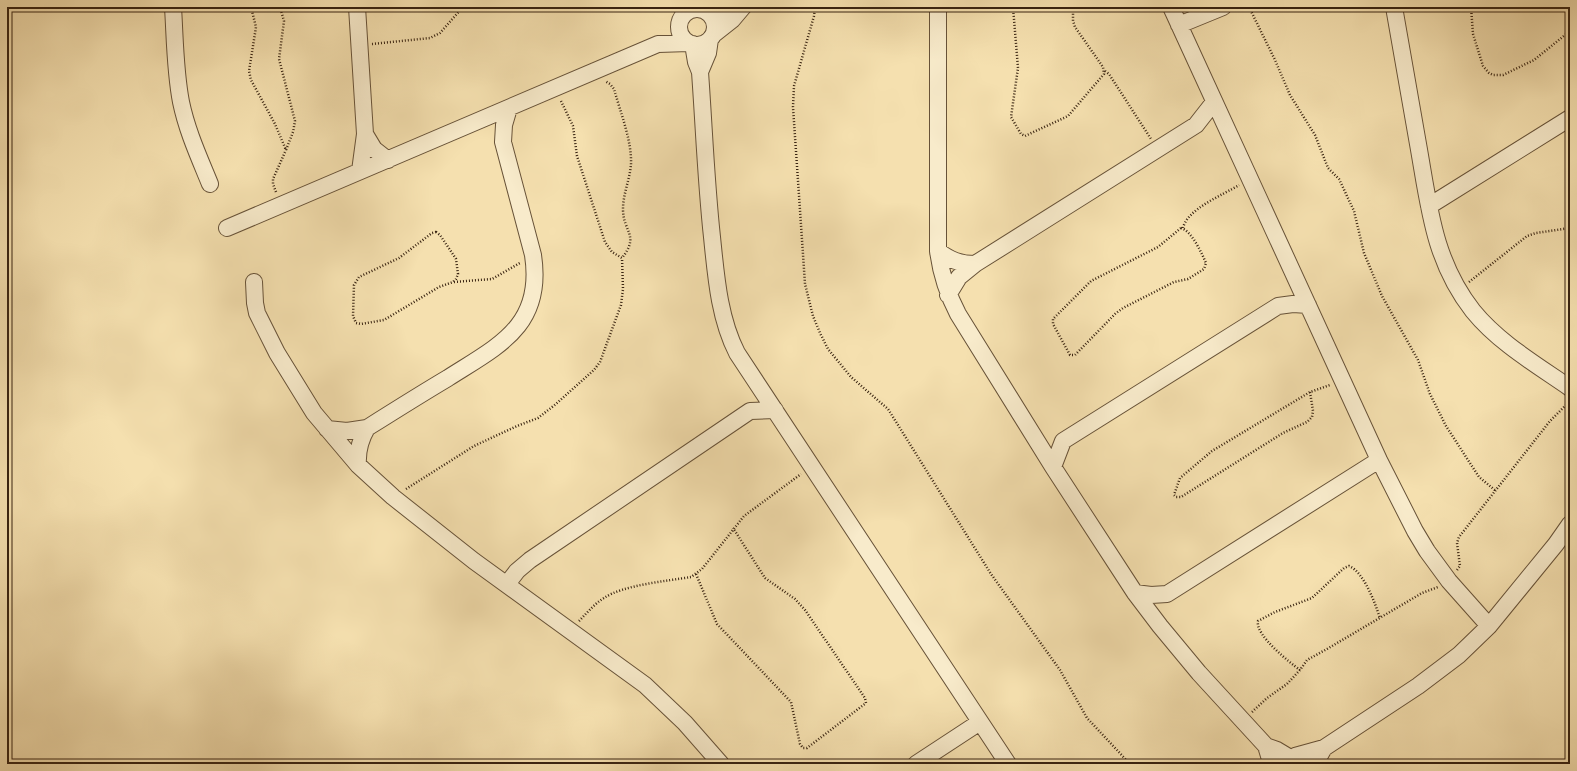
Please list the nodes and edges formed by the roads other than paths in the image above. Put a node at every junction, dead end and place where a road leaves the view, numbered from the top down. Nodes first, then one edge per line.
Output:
1 (173, 7) edge
2 (357, 7) edge
3 (743, 7) edge
4 (938, 7) edge
5 (1171, 7) edge
6 (1223, 7) edge
7 (1394, 7) edge
8 (705, 10) edge
9 (684, 13) edge
10 (1179, 25) junction
11 (711, 37) junction
12 (658, 44) junction
13 (691, 44) junction
14 (700, 72) junction
15 (1214, 102) junction
16 (509, 108) junction
17 (1570, 118) edge
18 (477, 122) junction
19 (1196, 125) junction
20 (1226, 127) junction
21 (365, 134) junction
22 (503, 142) junction
23 (388, 160) junction
24 (360, 171) junction
25 (210, 184) dead end
26 (1429, 206) junction
27 (227, 228) dead end
28 (938, 251) junction
29 (975, 264) junction
30 (254, 282) dead end
31 (1298, 283) junction
32 (948, 295) junction
33 (1308, 305) junction
34 (1278, 306) junction
35 (759, 387) junction
36 (1570, 388) edge
37 (775, 410) junction
38 (750, 411) junction
39 (367, 428) junction
40 (326, 429) junction
41 (1038, 441) junction
42 (1062, 441) junction
43 (1379, 460) junction
44 (358, 465) junction
45 (1053, 467) junction
46 (1570, 524) edge
47 (507, 584) junction
48 (1135, 593) junction
49 (1167, 594) junction
50 (1160, 626) junction
51 (1489, 626) junction
52 (980, 722) junction
53 (1324, 748) junction
54 (1287, 761) edge
55 (721, 764) edge
56 (916, 764) edge
57 (1008, 764) edge
58 (1315, 764) edge

1 - 25 street
2 - 21 street
3 - 8 street
3 - 11 street
4 - 28 street
5 - 10 street
6 - 10 street
7 - 26 street
8 - 9 street
8 - 11 street
9 - 12 street
9 - 13 street
10 - 15 street
11 - 13 street
11 - 14 street
12 - 13 street
12 - 16 street
13 - 14 street
14 - 35 street
15 - 19 street
15 - 20 street
16 - 18 street
16 - 22 street
17 - 26 street
18 - 22 street
18 - 23 street
19 - 20 street
19 - 29 street
20 - 31 street
21 - 23 street
21 - 24 street
22 - 39 street
23 - 24 street
24 - 27 street
26 - 36 street
28 - 29 street
28 - 32 street
29 - 32 street
30 - 40 street
31 - 33 street
31 - 34 street
32 - 41 street
33 - 34 street
33 - 43 street
34 - 42 street
35 - 37 street
35 - 38 street
37 - 38 street
37 - 52 street
38 - 47 street
39 - 40 street
39 - 44 street
40 - 44 street
41 - 42 street
41 - 45 street
42 - 45 street
43 - 49 street
43 - 51 street
44 - 47 street
45 - 48 street
46 - 51 street
47 - 55 street
48 - 49 street
48 - 50 street
49 - 50 street
50 - 54 street
51 - 53 street
52 - 56 street
52 - 57 street
53 - 54 street
53 - 58 street

